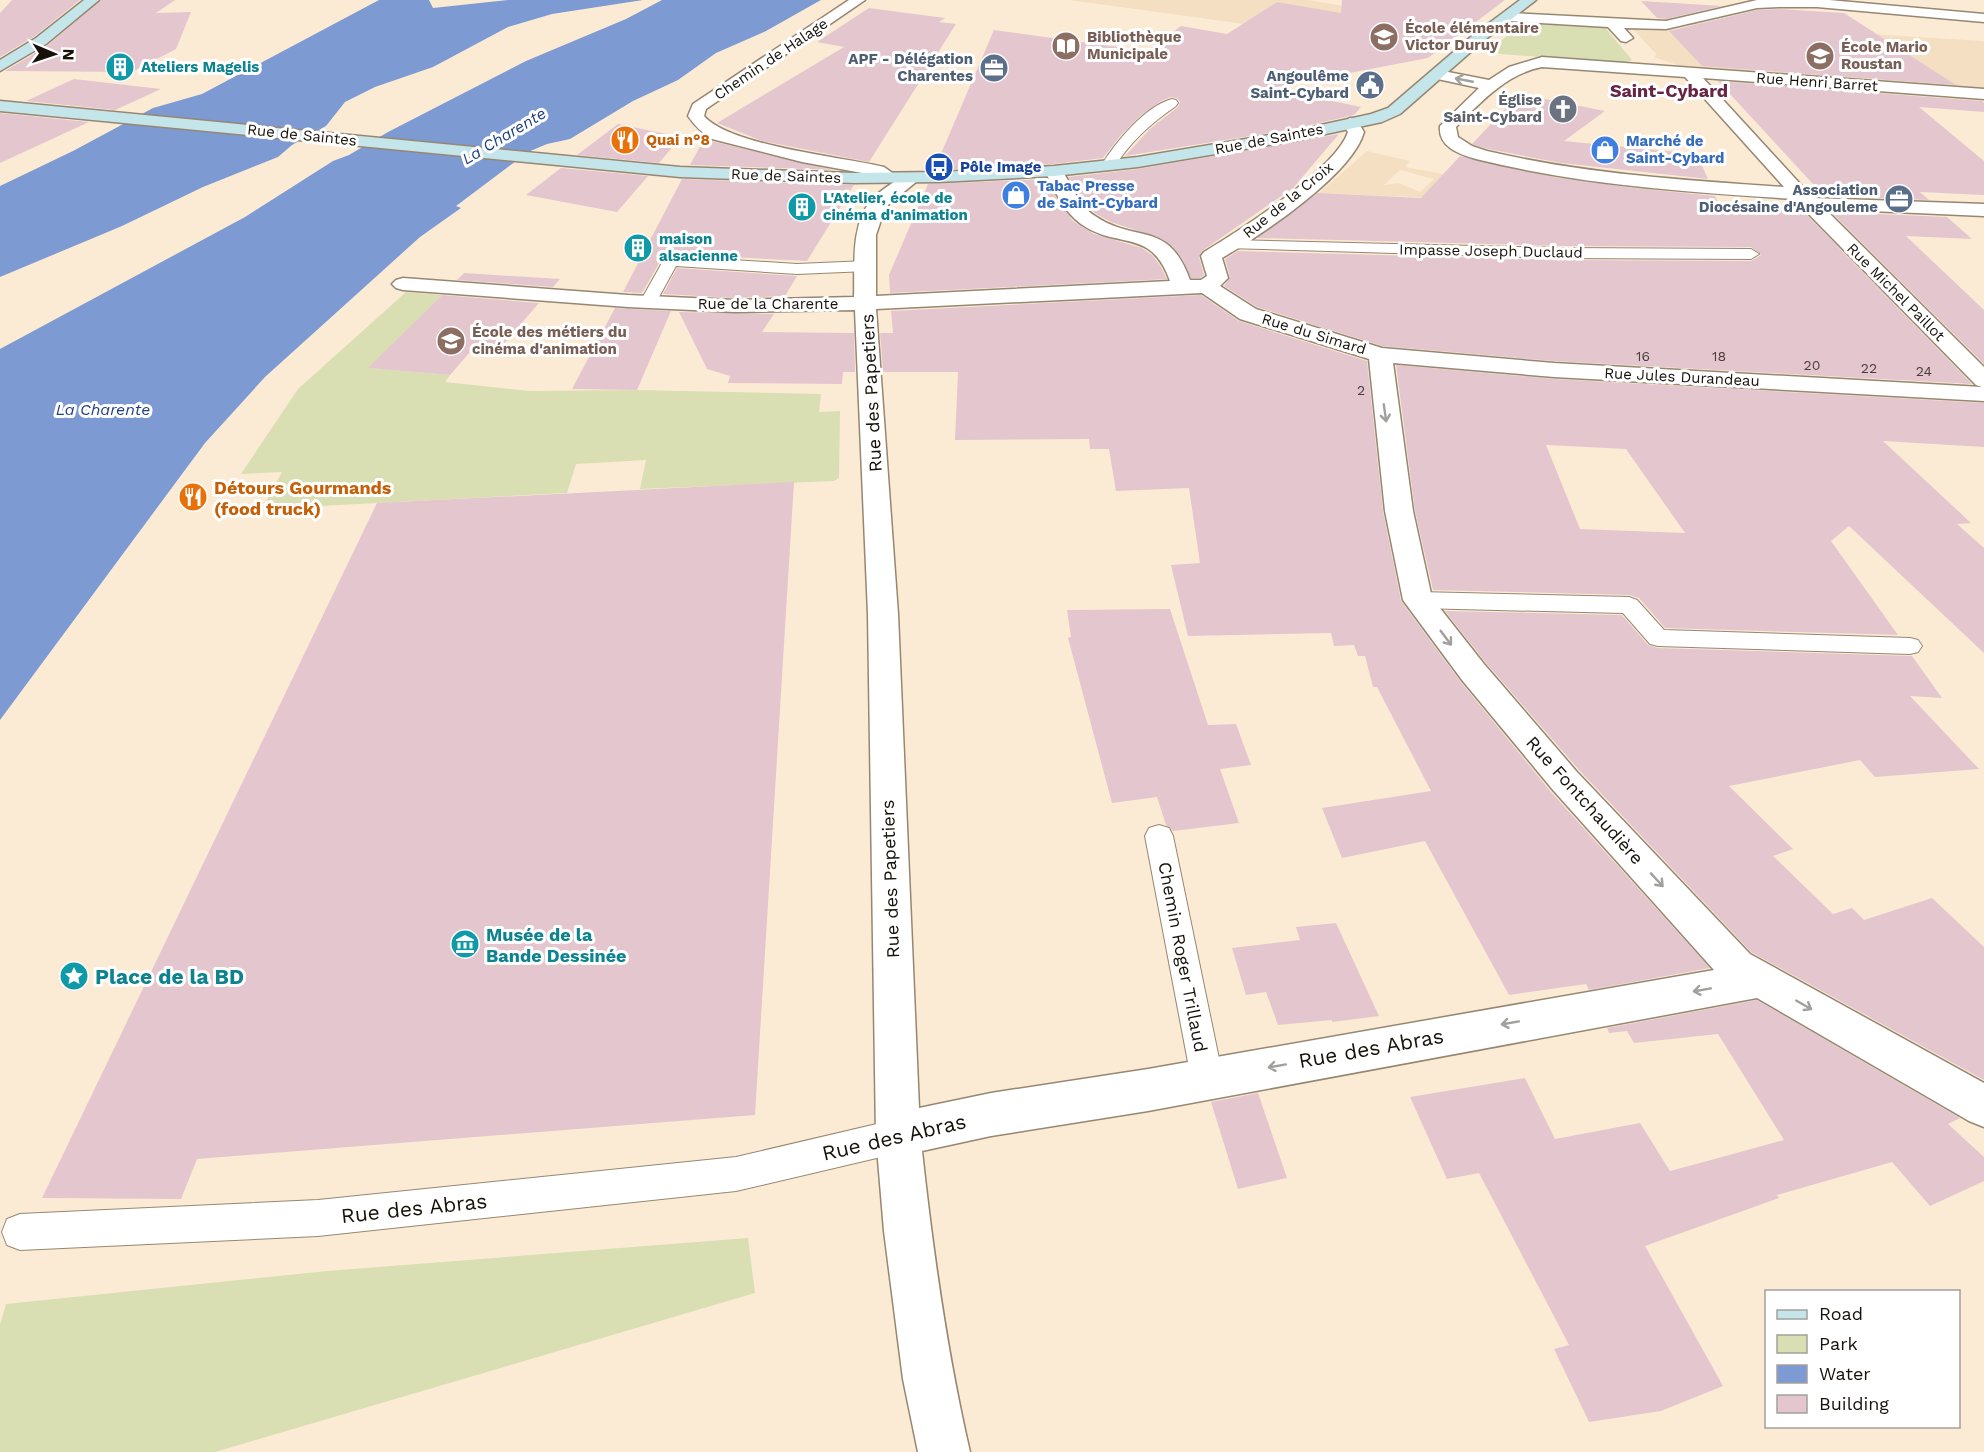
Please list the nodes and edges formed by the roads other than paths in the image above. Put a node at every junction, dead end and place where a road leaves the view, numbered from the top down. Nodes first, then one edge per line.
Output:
1 (92, 0) edge
2 (858, 0) edge
3 (1529, 0) edge
4 (1509, 16) junction
5 (1984, 18) edge
6 (1612, 23) junction
7 (0, 66) edge
8 (1652, 70) junction
9 (1690, 73) junction
10 (1438, 75) junction
11 (1491, 85) junction
12 (1423, 87) junction
13 (1984, 94) edge
14 (1475, 98) junction
15 (1172, 103) dead end
16 (0, 106) edge
17 (1350, 123) junction
18 (802, 157) junction
19 (1108, 166) junction
20 (1054, 171) junction
21 (816, 177) junction
22 (880, 177) junction
23 (913, 177) junction
24 (1803, 199) junction
25 (880, 202) junction
26 (1984, 210) edge
27 (1231, 245) junction
28 (1750, 254) dead end
29 (1211, 256) junction
30 (1172, 260) junction
31 (867, 266) junction
32 (403, 285) dead end
33 (1206, 286) junction
34 (1182, 287) junction
35 (648, 302) junction
36 (865, 303) junction
37 (1380, 355) junction
38 (1984, 380) edge
39 (1984, 394) edge
40 (1418, 600) junction
41 (1910, 646) dead end
42 (1160, 836) dead end
43 (1760, 980) junction
44 (1208, 1078) junction
45 (1984, 1106) edge
46 (898, 1136) junction
47 (20, 1232) dead end
48 (944, 1452) edge

1 - 7 main road
2 - 18 street, Chemin de Halage
3 - 4 main road, Rue de Saintes
4 - 6 street
4 - 10 main road, Rue de Saintes
5 - 6 street
6 - 8 street
8 - 9 street, Rue Henri Barret
8 - 11 street, Rue Henri Barret
9 - 13 street, Rue Henri Barret
9 - 24 street, Rue Michel Paillot
11 -> 10 street
10 - 12 main road, Rue de Saintes
11 - 14 street
12 - 14 street
12 - 17 main road, Rue de Saintes
14 - 24 street
15 - 19 lane
16 - 21 main road, Rue de Saintes
17 - 19 main road, Rue de Saintes
17 - 27 street, Rue de la Croix
18 - 21 street
18 - 22 street, Chemin de Halage
19 - 20 main road, Rue de Saintes
20 - 23 main road, Rue de Saintes
20 - 30 street
21 - 22 main road, Rue de Saintes
22 - 23 main road, Rue de Saintes
22 - 25 street
23 - 25 street
24 - 26 street
24 - 38 street, Rue Michel Paillot
25 - 31 street, Rue des Papetiers
27 - 28 lane, Impasse Joseph Duclaud
27 - 29 street
29 - 30 street
29 - 33 street
30 - 34 street
31 - 35 lane
31 - 36 street, Rue des Papetiers
32 - 35 street, Rue de la Charente
33 - 34 street, Rue de la Charente
33 - 37 street, Rue du Simard
34 - 36 street, Rue de la Charente
35 - 36 street, Rue de la Charente
36 - 46 street, Rue des Papetiers
37 - 39 street, Rue Jules Durandeau
37 -> 40 street, Rue Fontchaudière
40 - 41 lane
40 -> 43 street, Rue Fontchaudière
42 - 44 lane, Chemin Roger Trillaud
43 -> 44 street, Rue des Abras
43 -> 45 street, Rue Fontchaudière
44 - 46 street, Rue des Abras
46 - 47 lane, Rue des Abras
46 - 48 street, Rue des Papetiers

